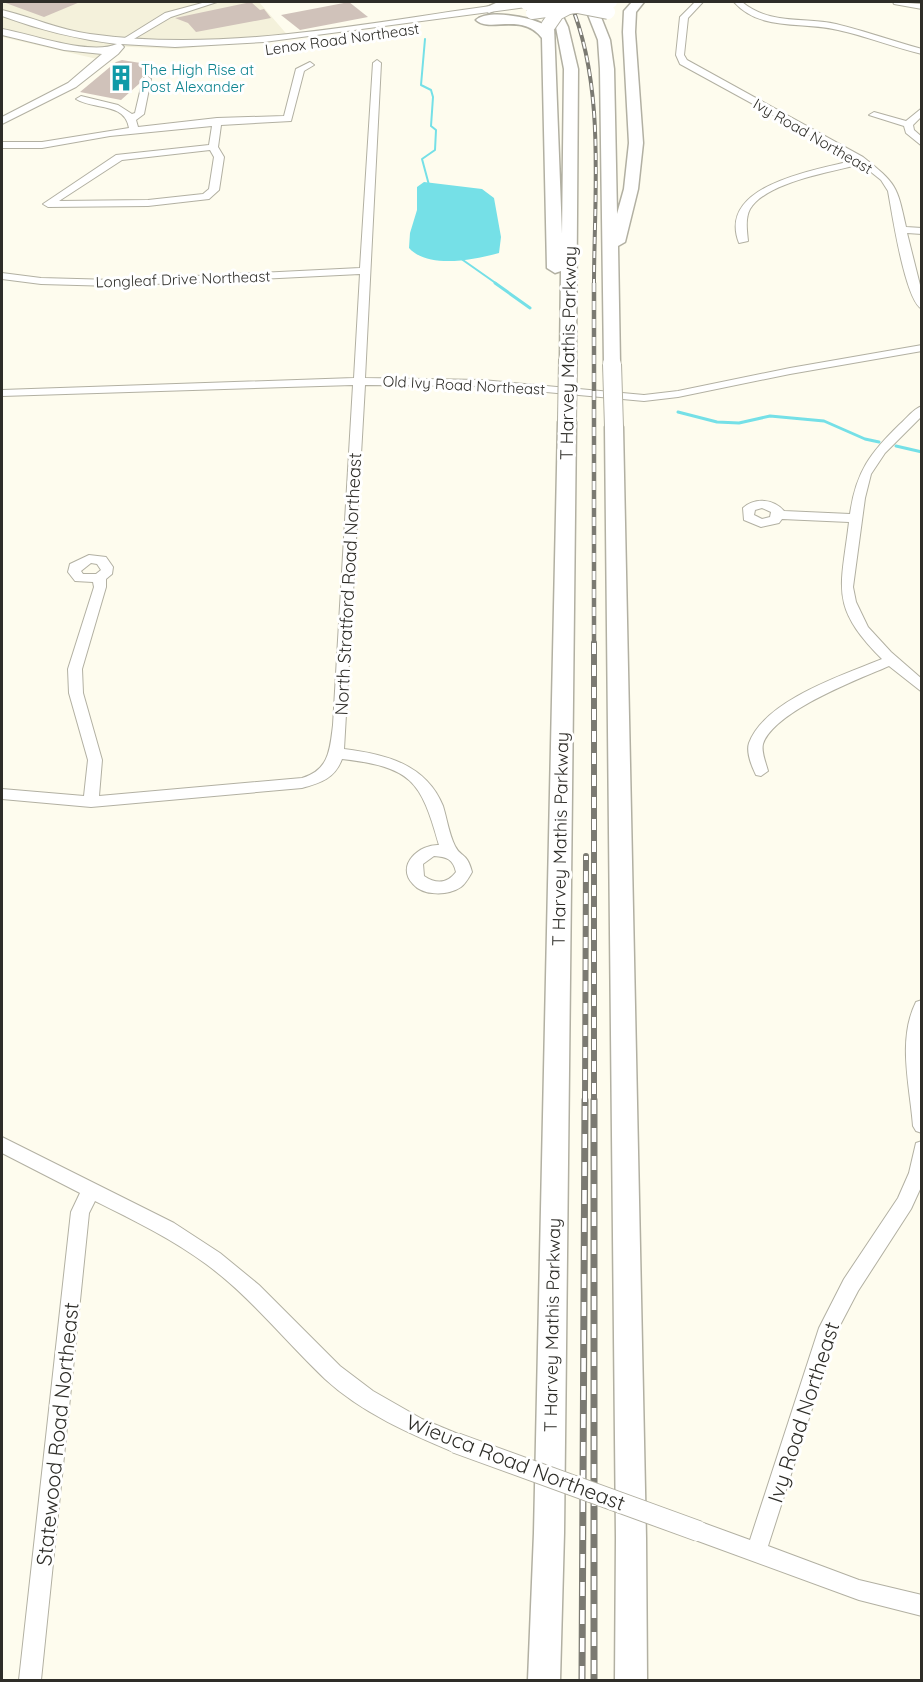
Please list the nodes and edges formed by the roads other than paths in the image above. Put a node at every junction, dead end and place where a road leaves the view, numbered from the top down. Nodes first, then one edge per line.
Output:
1 (180, 2) edge
2 (213, 2) edge
3 (508, 2) edge
4 (541, 2) edge
5 (638, 2) edge
6 (699, 2) edge
7 (738, 2) edge
8 (899, 2) edge
9 (572, 3) edge
10 (609, 5) edge
11 (921, 7) edge
12 (529, 8) junction
13 (2, 13) edge
14 (150, 14) dead end
15 (485, 14) junction
16 (2, 22) edge
17 (822, 24) junction
18 (146, 27) junction
19 (126, 28) dead end
20 (2, 32) edge
21 (548, 32) junction
22 (629, 32) junction
23 (108, 40) junction
24 (124, 41) junction
25 (921, 42) edge
26 (162, 44) junction
27 (94, 47) junction
28 (112, 52) junction
29 (921, 52) edge
30 (377, 63) dead end
31 (310, 65) dead end
32 (147, 79) dead end
33 (81, 99) dead end
34 (2, 111) edge
35 (921, 111) edge
36 (874, 115) dead end
37 (130, 120) junction
38 (2, 121) edge
39 (217, 121) junction
40 (908, 124) junction
41 (134, 130) junction
42 (107, 134) junction
43 (2, 140) edge
44 (921, 143) edge
45 (2, 145) edge
46 (22, 145) junction
47 (213, 147) junction
48 (119, 157) junction
49 (862, 161) junction
50 (900, 230) junction
51 (921, 231) edge
52 (743, 241) dead end
53 (610, 260) junction
54 (364, 271) junction
55 (2, 276) edge
56 (921, 306) edge
57 (921, 348) edge
58 (568, 359) junction
59 (358, 381) junction
60 (2, 393) edge
61 (921, 409) edge
62 (778, 515) dead end
63 (856, 518) junction
64 (99, 578) dead end
65 (891, 660) junction
66 (921, 687) edge
67 (337, 753) junction
68 (761, 771) dead end
69 (2, 794) edge
70 (91, 802) junction
71 (449, 851) dead end
72 (921, 1007) edge
73 (921, 1126) edge
74 (2, 1145) edge
75 (921, 1148) edge
76 (91, 1191) junction
77 (756, 1552) junction
78 (921, 1606) edge
79 (30, 1680) edge
80 (544, 1680) edge
81 (632, 1680) edge

1 - 14 street
2 - 18 street
3 - 15 highway
4 - 12 main road, Lenox Road Northeast, bridge
5 - 22 highway
6 - 49 street, Ivy Road Northeast
7 - 17 street
8 - 11 street
9 - 10 highway, bridge
9 - 12 highway, bridge
9 - 21 highway, bridge
9 - 53 highway
9 - 58 highway, T Harvey Mathis Parkway
10 - 22 highway
12 - 15 main road, Lenox Road Northeast
13 - 23 main road, Lenox Road Northeast
15 - 21 highway
15 - 26 main road, Lenox Road Northeast
15 - 28 main road, Lenox Road Northeast
16 - 27 main road
17 - 25 street
17 - 29 street
18 - 24 street
18 - 26 main road
19 - 23 street
20 - 27 main road, Lenox Road Northeast
21 - 58 highway
22 - 53 highway
23 - 24 main road, Lenox Road Northeast
23 - 27 main road
24 - 26 main road, Lenox Road Northeast
24 - 28 main road
27 - 28 main road, Lenox Road Northeast
27 - 34 main road
28 - 38 main road
30 - 54 street, North Stratford Road Northeast
31 - 39 street
32 - 37 street
33 - 37 street
35 - 40 street
36 - 40 street
37 - 41 street
39 - 41 street
39 - 47 street
40 - 44 street
41 - 42 street
42 - 46 street
42 - 48 street
43 - 46 street
45 - 46 street
47 - 48 street
47 - 48 street
49 - 50 street, Ivy Road Northeast
49 - 52 street
50 - 51 street
50 - 56 street, Ivy Road Northeast
53 - 81 highway, bridge
54 - 55 street, Longleaf Drive Northeast
54 - 59 street, North Stratford Road Northeast
57 - 59 street, Old Ivy Road Northeast
58 - 80 highway, T Harvey Mathis Parkway, bridge
59 - 60 street, Old Ivy Road Northeast
59 - 67 street, North Stratford Road Northeast
61 - 63 street
62 - 63 street
63 - 65 street
64 - 70 street
65 - 66 street
65 - 68 street
67 - 70 street, North Stratford Road Northeast
67 - 71 street
69 - 70 street, North Stratford Road Northeast
72 - 73 street
74 - 76 street, Wieuca Road Northeast
75 - 77 street, Ivy Road Northeast
76 - 77 street, Wieuca Road Northeast, bridge
76 - 79 street, Statewood Road Northeast
77 - 78 street, Wieuca Road Northeast

